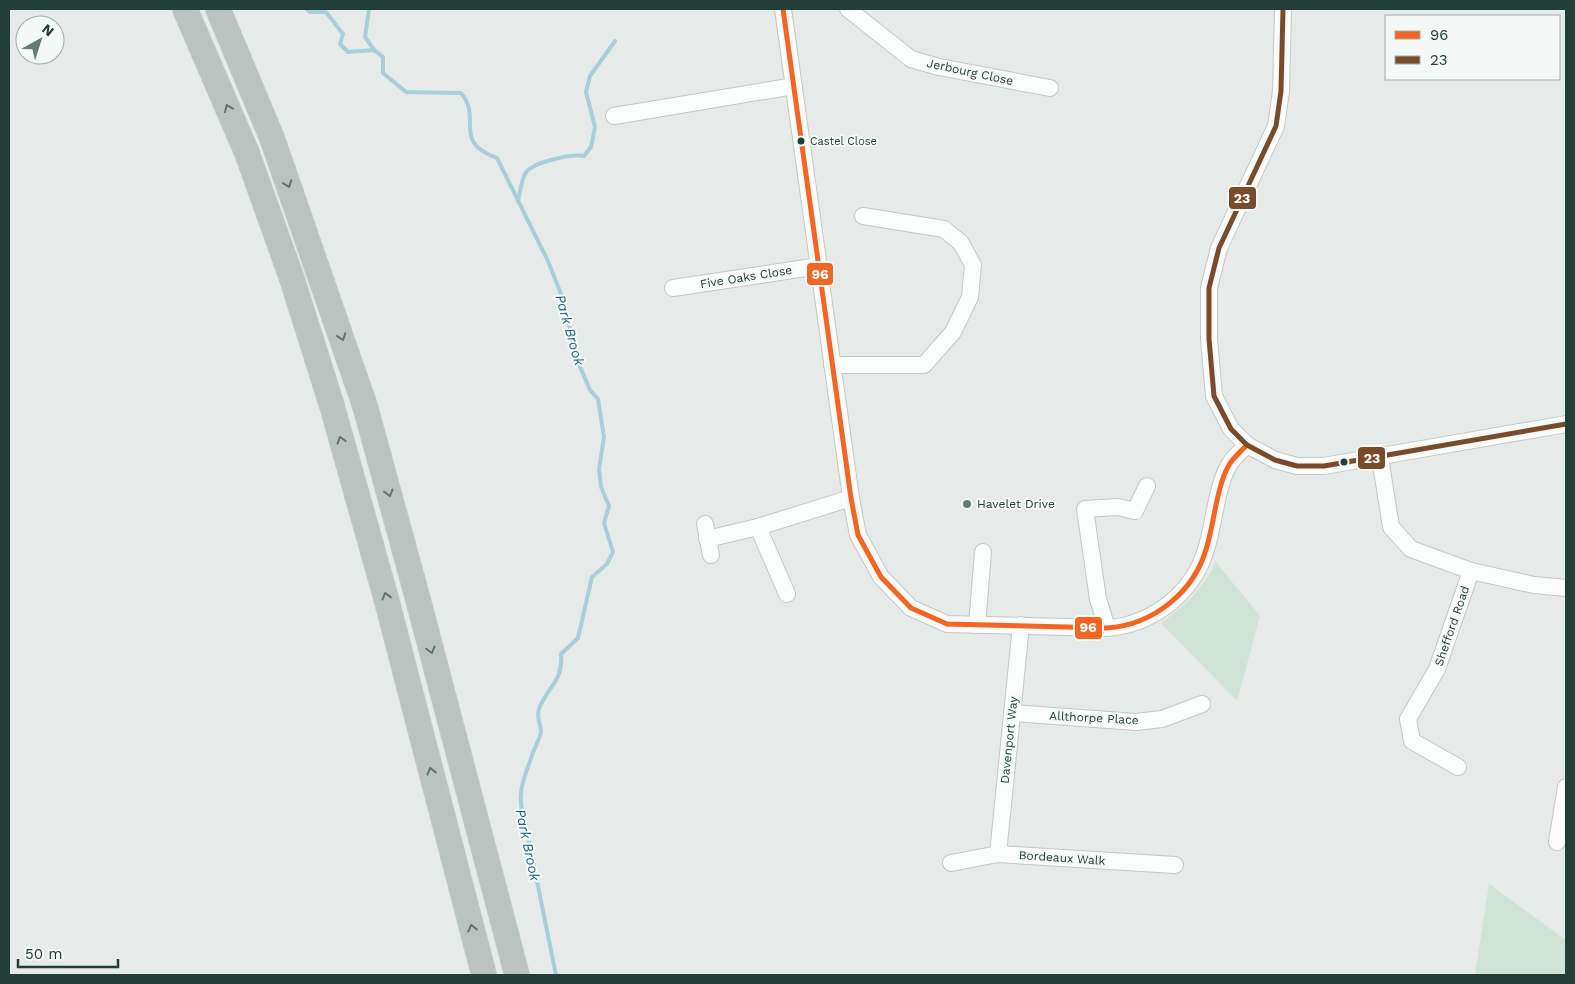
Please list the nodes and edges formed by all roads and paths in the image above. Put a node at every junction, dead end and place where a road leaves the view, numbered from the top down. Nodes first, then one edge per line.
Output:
1 (185, 9) edge
2 (218, 9) edge
3 (783, 9) edge
4 (848, 9) edge
5 (1283, 9) edge
6 (794, 86) junction
7 (1050, 88) dead end
8 (614, 116) dead end
9 (863, 216) dead end
10 (818, 266) junction
11 (673, 288) dead end
12 (832, 365) junction
13 (1566, 424) edge
14 (1247, 445) junction
15 (1380, 458) junction
16 (1147, 486) dead end
17 (850, 498) junction
18 (758, 528) junction
19 (983, 552) dead end
20 (711, 555) dead end
21 (1471, 571) junction
22 (1566, 588) edge
23 (788, 594) dead end
24 (978, 625) junction
25 (1021, 625) junction
26 (1107, 628) junction
27 (1202, 704) dead end
28 (1012, 713) junction
29 (1458, 767) dead end
30 (1566, 787) edge
31 (1557, 842) dead end
32 (998, 854) junction
33 (951, 863) dead end
34 (1175, 865) dead end
35 (484, 975) edge
36 (517, 975) edge

35 -> 1 highway
2 -> 36 highway
3 - 6 street
4 - 7 street, Jerbourg Close
5 - 14 street
6 - 8 street
6 - 10 street
9 - 12 street
10 - 11 street, Five Oaks Close
10 - 12 street
12 - 17 street
13 - 15 street
14 - 15 street
14 - 26 street
15 - 21 street
16 - 26 street
17 - 18 street
17 - 24 street
18 - 20 street
18 - 23 street
19 - 24 street
21 - 22 street
21 - 29 street, Shefford Road
24 - 25 street
25 - 26 street
25 - 28 street, Davenport Way
27 - 28 street, Allthorpe Place
28 - 32 street, Davenport Way
30 - 31 street
32 - 33 street, Bordeaux Walk
32 - 34 street, Bordeaux Walk

